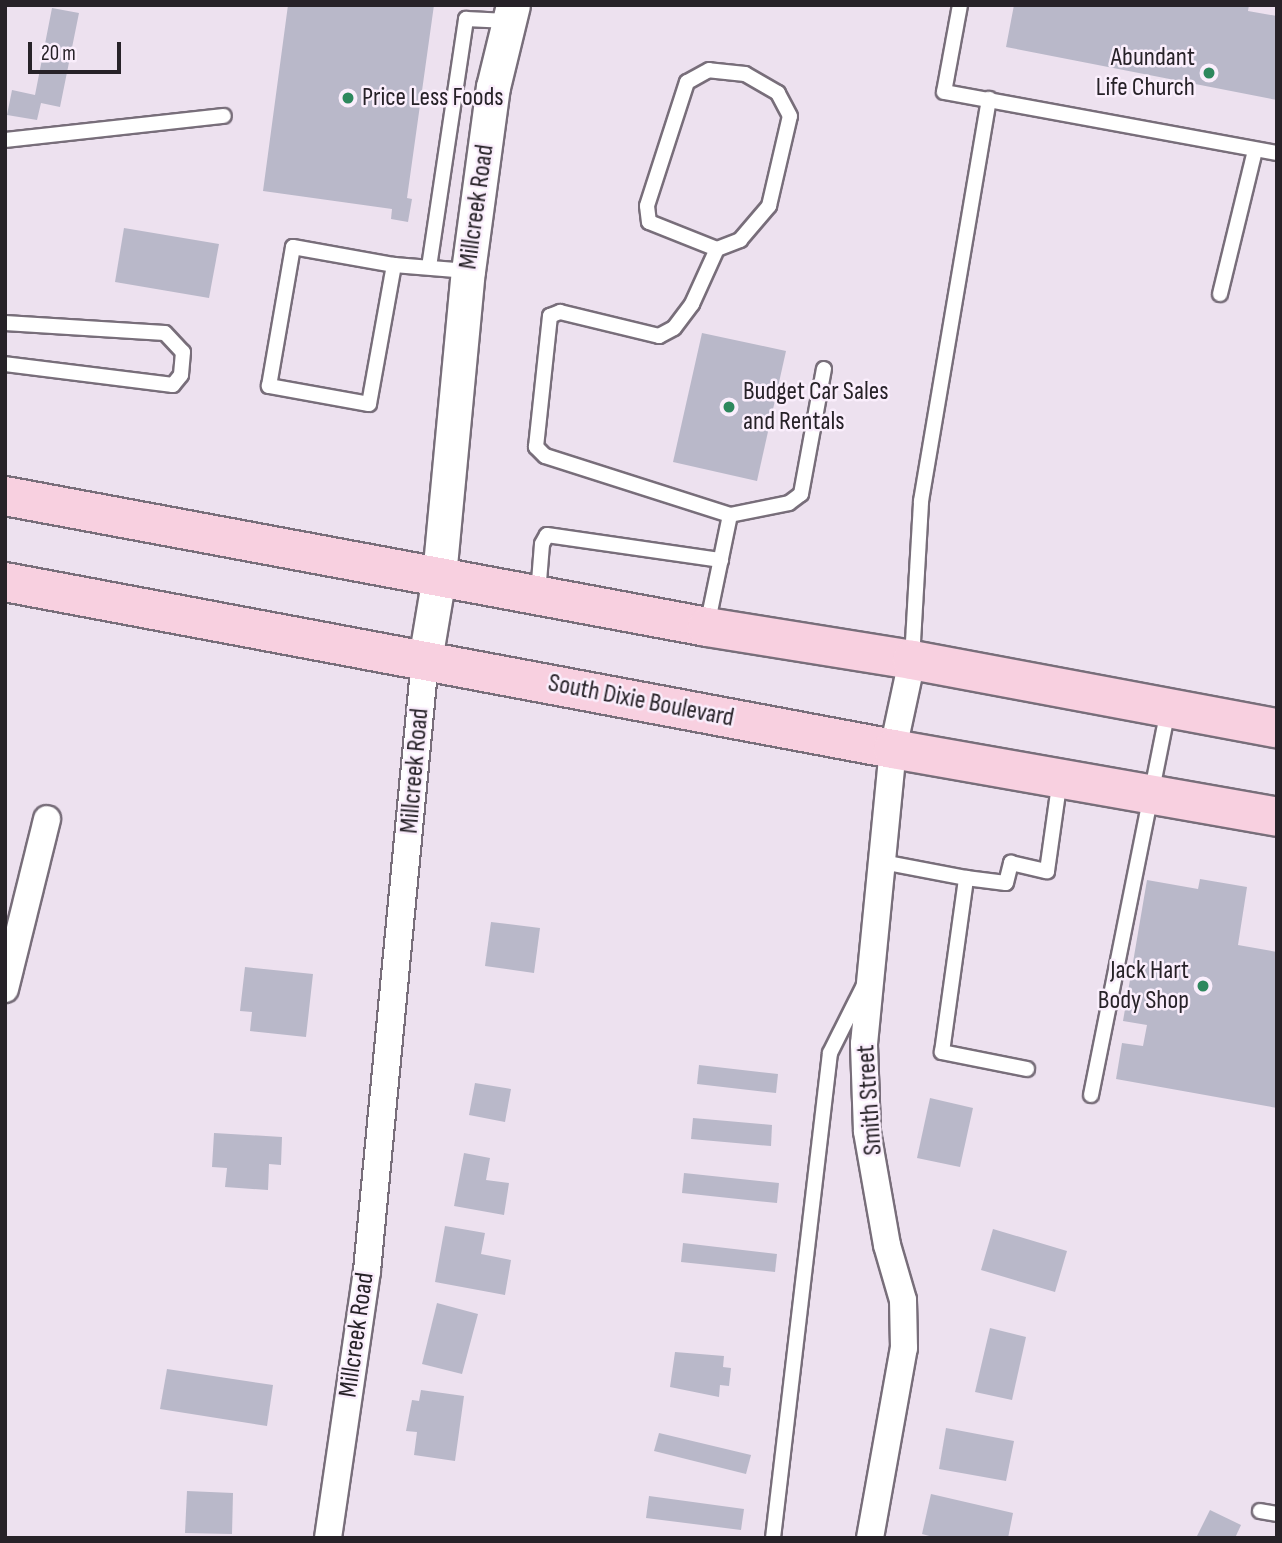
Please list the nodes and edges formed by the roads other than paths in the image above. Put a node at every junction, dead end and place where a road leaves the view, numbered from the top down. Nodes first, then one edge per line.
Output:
1 (960, 5) edge
2 (510, 13) edge
3 (989, 99) junction
4 (224, 116) dead end
5 (5, 140) edge
6 (1255, 150) junction
7 (1277, 153) edge
8 (717, 249) junction
9 (394, 265) junction
10 (429, 267) junction
11 (468, 271) junction
12 (1220, 294) dead end
13 (5, 323) edge
14 (5, 364) edge
15 (824, 369) dead end
16 (5, 496) edge
17 (730, 515) junction
18 (721, 560) junction
19 (439, 576) junction
20 (5, 582) edge
21 (538, 595) junction
22 (707, 627) junction
23 (425, 660) junction
24 (912, 660) junction
25 (1168, 710) junction
26 (1277, 729) edge
27 (893, 749) junction
28 (1060, 777) junction
29 (1152, 794) junction
30 (1277, 817) edge
31 (47, 819) dead end
32 (882, 862) junction
33 (966, 878) junction
34 (872, 970) junction
35 (5, 989) edge
36 (1027, 1069) dead end
37 (1091, 1095) dead end
38 (1260, 1511) dead end
39 (1277, 1514) edge
40 (328, 1538) edge
41 (773, 1538) edge
42 (870, 1538) edge

1 - 3 lane
2 - 10 lane
2 - 11 street, Millcreek Road
3 - 6 lane
3 - 24 lane
4 - 5 lane
6 - 7 lane
6 - 12 lane
8 - 8 lane
8 - 17 lane
9 - 9 lane
9 - 10 lane
10 - 11 lane
11 - 19 street, Millcreek Road
13 - 14 lane
15 - 17 lane
16 - 19 highway
17 - 18 lane
18 - 21 lane
18 - 22 lane
19 - 21 highway
19 - 23 street, Millcreek Road
20 - 23 highway, South Dixie Boulevard
21 - 22 highway
22 - 24 highway
23 - 27 highway, South Dixie Boulevard
23 - 40 street, Millcreek Road
24 - 25 highway
24 - 27 street, Smith Street
25 - 26 highway
25 - 29 lane
27 - 28 highway, South Dixie Boulevard
27 - 32 street, Smith Street
28 - 29 highway, South Dixie Boulevard
28 - 33 lane
29 - 30 highway, South Dixie Boulevard
29 - 37 lane
31 - 35 street
32 - 33 lane
32 - 34 street, Smith Street
33 - 36 lane
34 - 41 lane
34 - 42 street, Smith Street
38 - 39 lane

